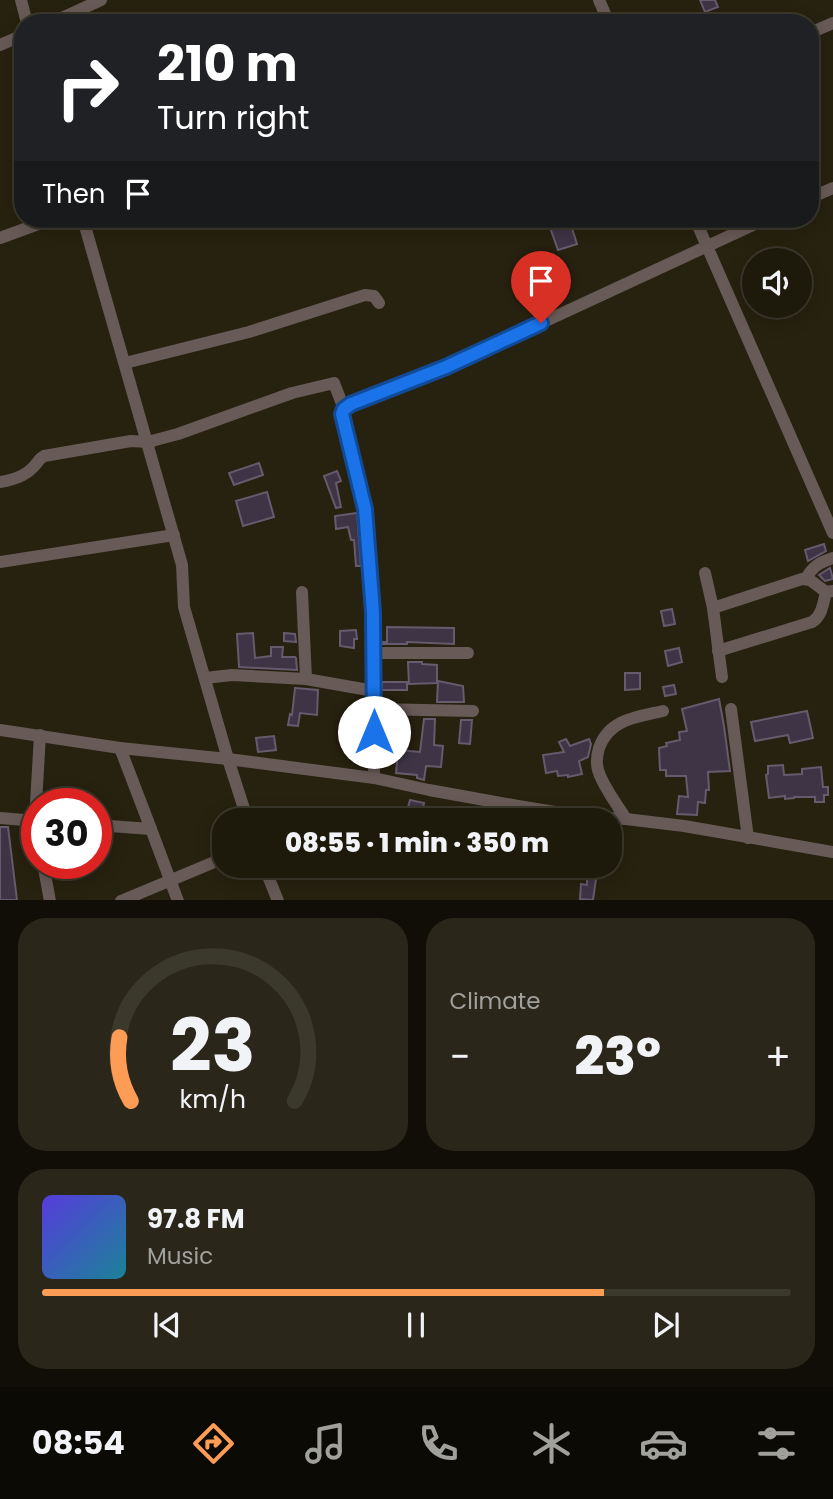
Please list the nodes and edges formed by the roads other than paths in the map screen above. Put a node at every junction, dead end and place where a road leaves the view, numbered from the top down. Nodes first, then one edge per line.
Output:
1 (101, 0) edge
2 (71, 14) edge
3 (27, 228) edge
4 (86, 228) edge
5 (699, 228) edge
6 (747, 228) edge
7 (0, 238) edge
8 (708, 247) junction
9 (379, 303) dead end
10 (125, 363) junction
11 (344, 409) junction
12 (148, 442) junction
13 (0, 482) edge
14 (833, 533) edge
15 (174, 535) junction
16 (833, 558) edge
17 (0, 562) edge
18 (705, 573) dead end
19 (806, 579) junction
20 (302, 592) dead end
21 (830, 592) edge
22 (712, 608) junction
23 (719, 651) junction
24 (374, 653) junction
25 (468, 653) dead end
26 (722, 677) dead end
27 (205, 678) junction
28 (306, 679) junction
29 (374, 691) junction
30 (374, 709) junction
31 (731, 709) dead end
32 (472, 711) dead end
33 (663, 711) dead end
34 (0, 730) edge
35 (40, 735) junction
36 (120, 748) junction
37 (228, 759) junction
38 (374, 778) junction
39 (38, 788) edge
40 (244, 808) edge
41 (0, 818) edge
42 (626, 819) junction
43 (21, 822) edge
44 (112, 826) edge
45 (151, 829) junction
46 (748, 838) junction
47 (833, 852) edge
48 (212, 863) edge
49 (269, 878) edge
50 (46, 879) edge
51 (170, 880) junction
52 (50, 900) edge
53 (123, 900) edge
54 (178, 900) edge
55 (278, 900) edge

1 - 2 street
3 - 7 street
4 - 10 street
5 - 8 street
6 - 8 street
8 - 11 street
8 - 14 street
9 - 10 street
10 - 12 street
11 - 12 street
11 - 24 street
12 - 13 street
12 - 15 street
15 - 17 street
15 - 27 street
16 - 19 street
18 - 22 street
19 - 21 street
19 - 22 street
20 - 28 street
21 - 23 street
22 - 23 street
23 - 26 street
24 - 25 street
24 - 29 street
27 - 28 street
27 - 37 street
28 - 29 street
29 - 30 street
30 - 32 street
30 - 38 street
31 - 46 street
33 - 42 street
34 - 35 street
35 - 36 street
35 - 39 street
36 - 37 street
36 - 45 street
37 - 38 street
37 - 40 street
38 - 42 street
41 - 43 street
42 - 46 street
44 - 45 street
45 - 51 street
46 - 47 street
48 - 51 street
49 - 55 street
50 - 52 street
51 - 53 street
51 - 54 street

